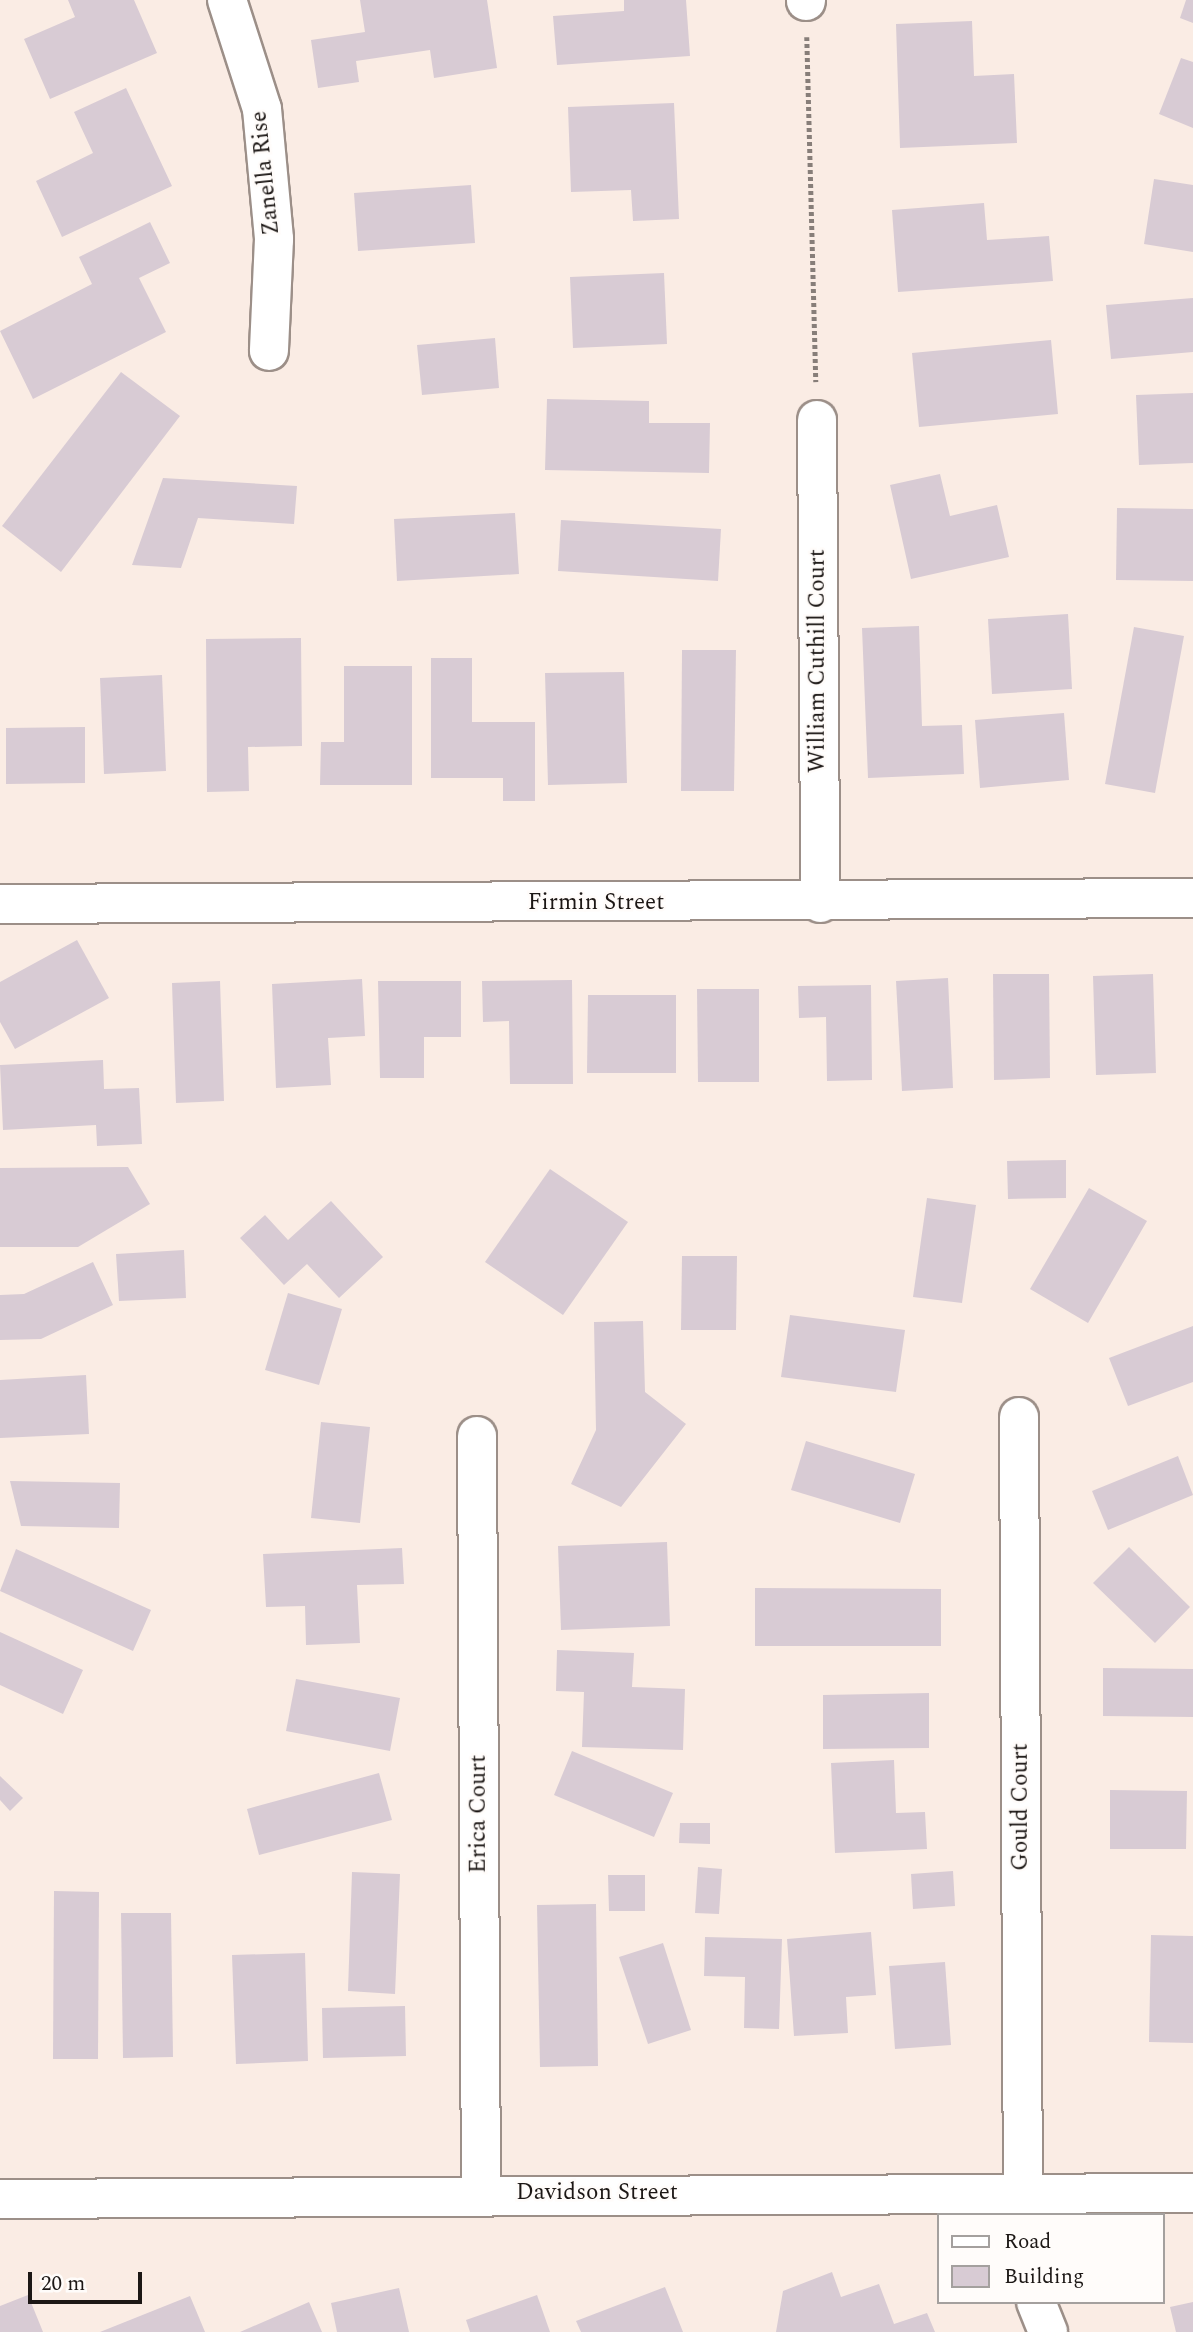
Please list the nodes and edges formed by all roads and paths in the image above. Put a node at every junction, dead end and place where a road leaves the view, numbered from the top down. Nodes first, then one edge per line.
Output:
1 (227, 0) edge
2 (806, 1) edge
3 (270, 351) dead end
4 (817, 420) joint
5 (1193, 898) edge
6 (820, 903) junction
7 (0, 904) edge
8 (1019, 1417) dead end
9 (477, 1436) dead end
10 (481, 2192) junction
11 (1193, 2193) edge
12 (0, 2199) edge
13 (1015, 2202) edge
14 (1037, 2304) edge
15 (1048, 2332) edge

1 - 3 street, Zanella Rise
2 - 4 path
4 - 6 street, William Cuthill Court
5 - 6 street, Firmin Street
6 - 7 street, Firmin Street
8 - 13 street, Gould Court
9 - 10 street, Erica Court
10 - 12 street, Davidson Street
10 - 13 street, Davidson Street
11 - 13 street, Davidson Street
14 - 15 street

